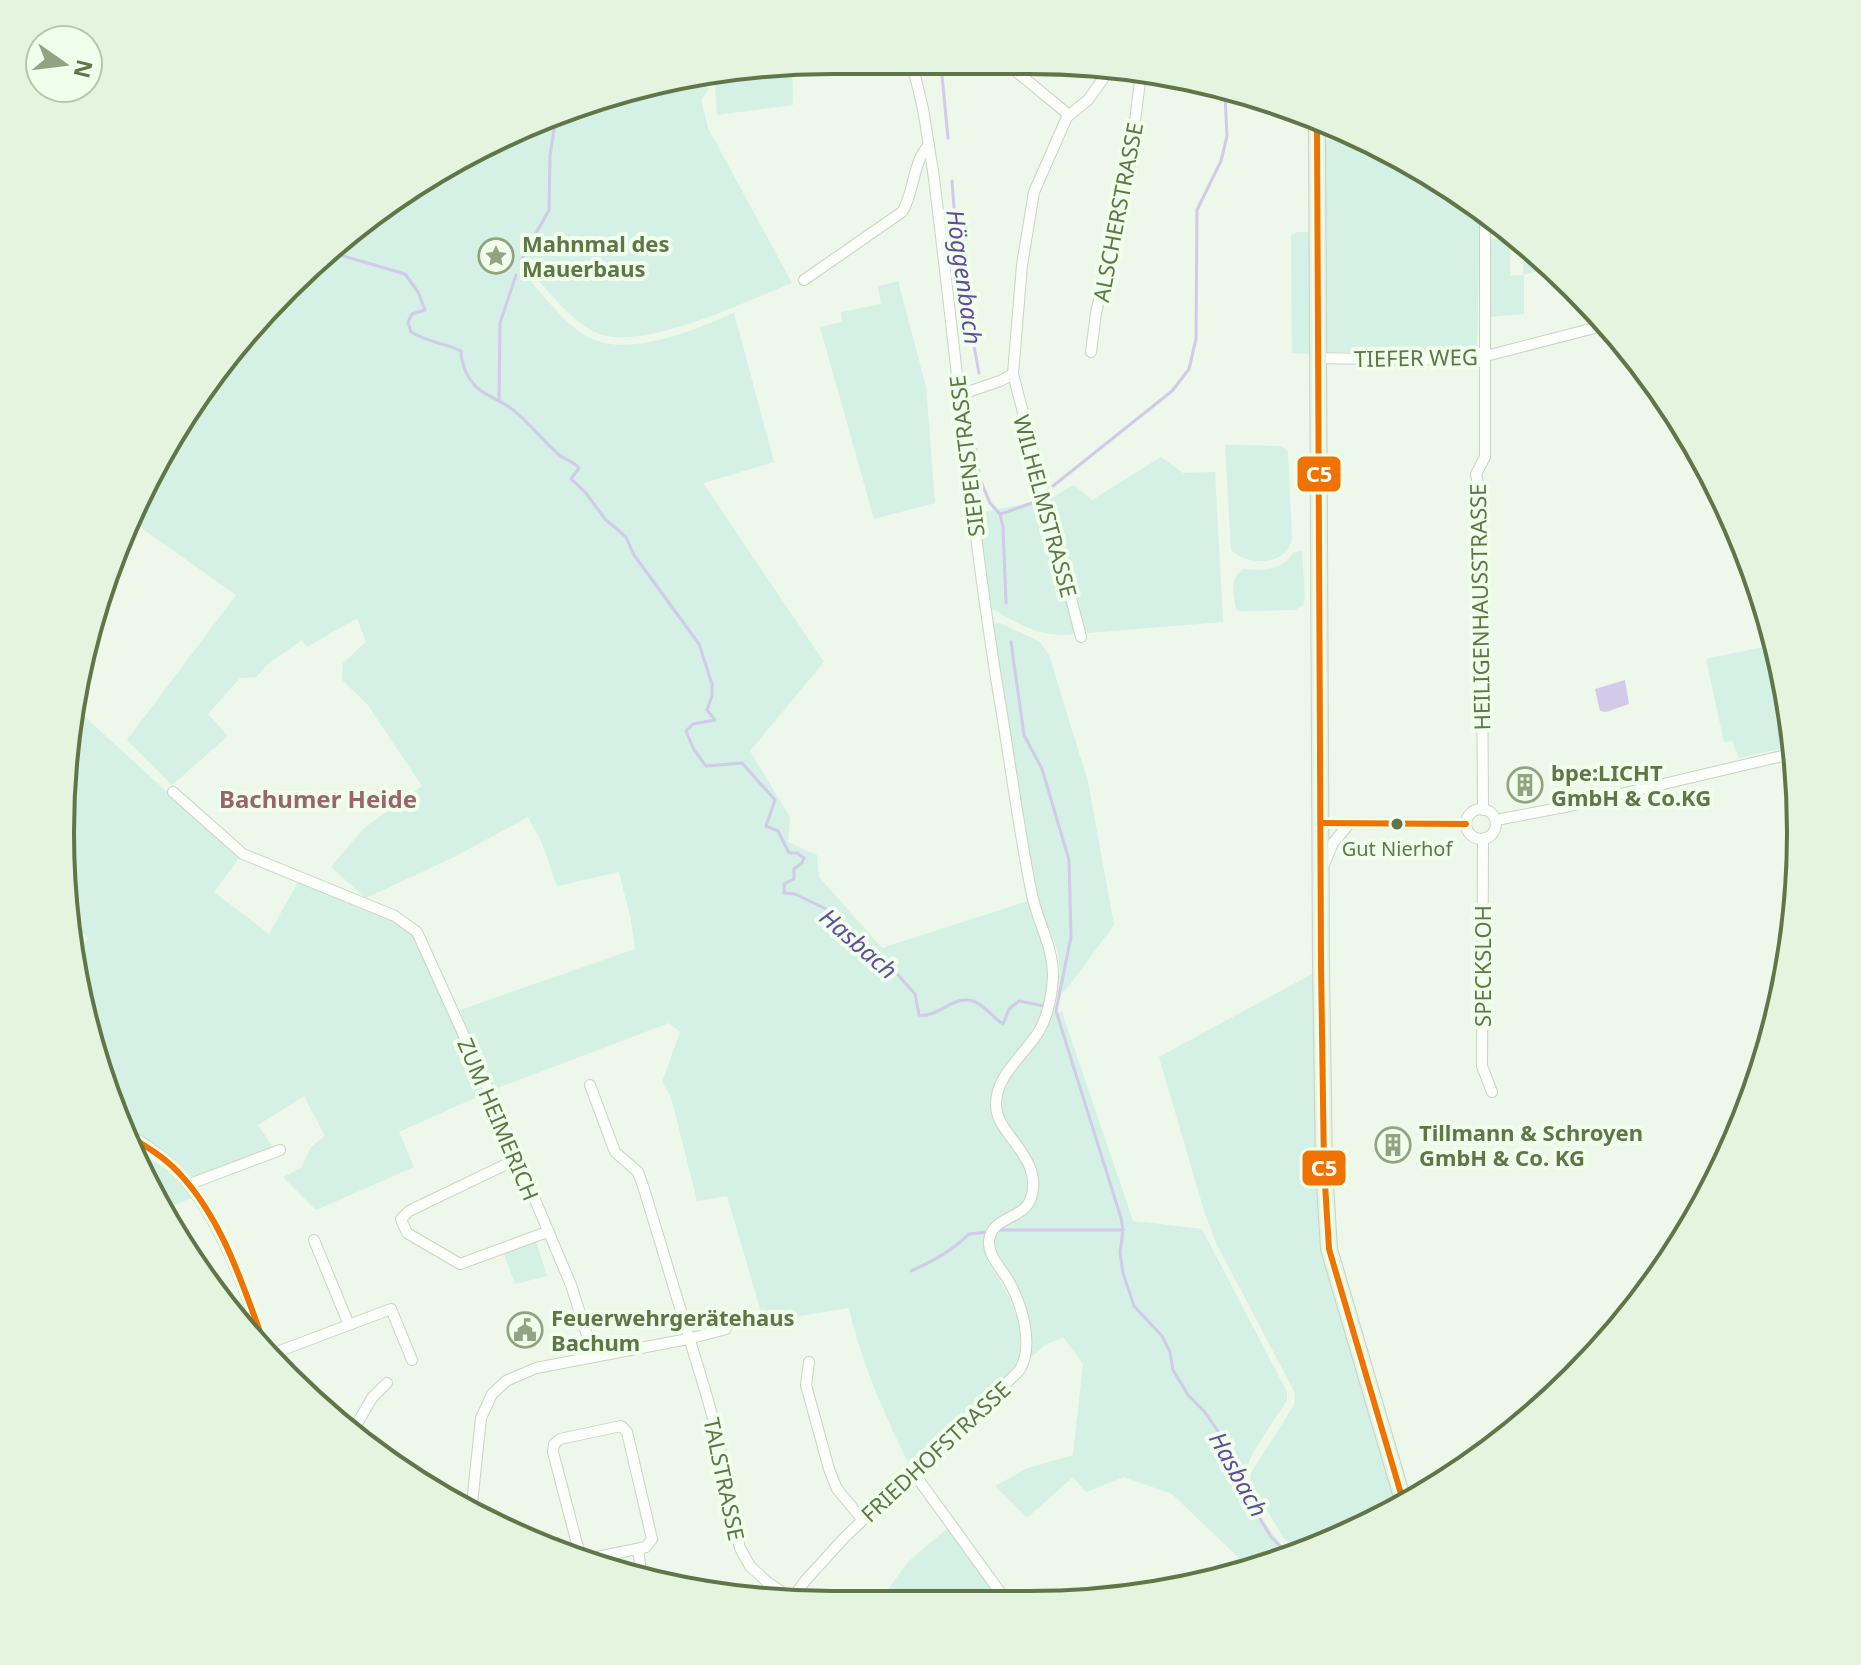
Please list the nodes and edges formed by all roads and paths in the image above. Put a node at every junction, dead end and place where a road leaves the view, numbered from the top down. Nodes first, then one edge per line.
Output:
1 (914, 74) edge
2 (1019, 74) edge
3 (1104, 78) edge
4 (1140, 82) edge
5 (1069, 115) junction
6 (1317, 131) edge
7 (929, 145) junction
8 (1485, 227) edge
9 (804, 280) dead end
10 (1595, 328) edge
11 (1091, 352) dead end
12 (1486, 356) junction
13 (1317, 358) junction
14 (1013, 374) junction
15 (959, 395) junction
16 (1081, 637) dead end
17 (1783, 756) edge
18 (173, 792) dead end
19 (1483, 810) junction
20 (1496, 820) junction
21 (1321, 823) junction
22 (1350, 823) junction
23 (1466, 824) junction
24 (1483, 839) junction
25 (1321, 871) junction
26 (1004, 1078) joint
27 (590, 1085) dead end
28 (1492, 1092) dead end
29 (141, 1144) edge
30 (280, 1150) dead end
31 (517, 1159) junction
32 (190, 1184) junction
33 (547, 1232) junction
34 (314, 1240) dead end
35 (349, 1325) junction
36 (256, 1326) edge
37 (726, 1329) dead end
38 (688, 1339) junction
39 (280, 1352) edge
40 (594, 1357) junction
41 (412, 1360) dead end
42 (809, 1362) dead end
43 (387, 1383) dead end
44 (357, 1423) edge
45 (913, 1472) junction
46 (1401, 1493) edge
47 (472, 1500) edge
48 (862, 1519) junction
49 (579, 1547) edge
50 (638, 1549) junction
51 (604, 1556) edge
52 (640, 1566) edge
53 (775, 1588) edge
54 (799, 1590) edge
55 (999, 1591) edge

1 - 7 street, SIEPENSTRASSE
2 - 5 street
3 - 5 street, WILHELMSTRASSE
4 - 11 street, ALSCHERSTRASSE
5 - 14 street, WILHELMSTRASSE
6 - 13 main road
7 - 9 street
7 - 15 street, SIEPENSTRASSE
8 - 12 street, HEILIGENHAUSSTRASSE
10 - 12 street, TIEFER WEG
12 - 13 street, TIEFER WEG
12 - 19 street, HEILIGENHAUSSTRASSE
13 - 21 main road
14 - 15 street
14 - 16 street, WILHELMSTRASSE
15 - 26 street, SIEPENSTRASSE
17 - 20 street
18 - 31 street, ZUM HEIMERICH
19 - 20 street
19 - 23 street
20 - 24 street
21 - 22 street
21 - 25 main road
22 - 23 street
22 - 25 street
23 - 24 street
24 - 28 street, SPECKSLOH
25 - 46 main road
26 - 45 street, FRIEDHOFSTRASSE
27 - 38 street, TALSTRASSE
29 - 32 street
30 - 32 street
31 - 33 street, ZUM HEIMERICH
31 - 33 street
32 - 36 street
33 - 40 street, ZUM HEIMERICH
34 - 35 street
35 - 39 street
35 - 41 street
37 - 38 street
38 - 40 street
38 - 53 street, TALSTRASSE
40 - 47 street
42 - 48 street
43 - 44 street
45 - 48 street, FRIEDHOFSTRASSE
45 - 55 street
48 - 54 street, FRIEDHOFSTRASSE
49 - 50 street
50 - 51 street
50 - 52 street

